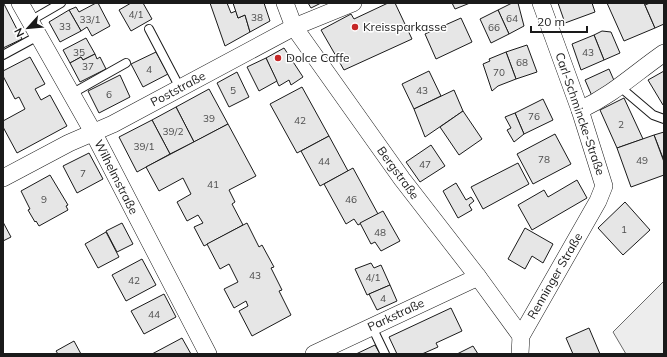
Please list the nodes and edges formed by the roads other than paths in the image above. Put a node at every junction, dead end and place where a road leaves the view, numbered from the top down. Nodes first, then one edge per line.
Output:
1 (20, 3) edge
2 (61, 3) edge
3 (285, 3) edge
4 (353, 3) edge
5 (542, 3) edge
6 (30, 20) junction
7 (294, 27) junction
8 (149, 29) dead end
9 (38, 36) junction
10 (664, 53) edge
11 (3, 55) edge
12 (126, 63) dead end
13 (620, 87) junction
14 (180, 88) junction
15 (71, 94) junction
16 (580, 110) junction
17 (664, 119) edge
18 (92, 132) junction
19 (3, 178) edge
20 (598, 201) joint
21 (478, 277) junction
22 (372, 327) junction
23 (521, 336) junction
24 (208, 354) edge
25 (314, 354) edge
26 (385, 354) edge
27 (520, 354) edge

1 - 6 street, Wilhelmstraße
2 - 6 lane
3 - 7 street, Bergstraße
4 - 7 street, Poststraße
5 - 16 street, Carl-Schmincke-Straße
6 - 9 street, Wilhelmstraße
7 - 14 street, Poststraße
7 - 21 street, Bergstraße
8 - 14 lane
9 - 11 lane
9 - 15 street, Wilhelmstraße
10 - 13 street
12 - 15 lane
13 - 16 street
13 - 17 lane
14 - 18 street, Poststraße
15 - 18 street, Wilhelmstraße
16 - 20 street, Carl-Schmincke-Straße
18 - 19 street, Poststraße
18 - 24 street, Wilhelmstraße
20 - 23 street, Renninger Straße
21 - 22 street, Parkstraße
21 - 23 street, Bergstraße
22 - 25 street, Parkstraße
22 - 26 lane
23 - 27 street, Renninger Straße

